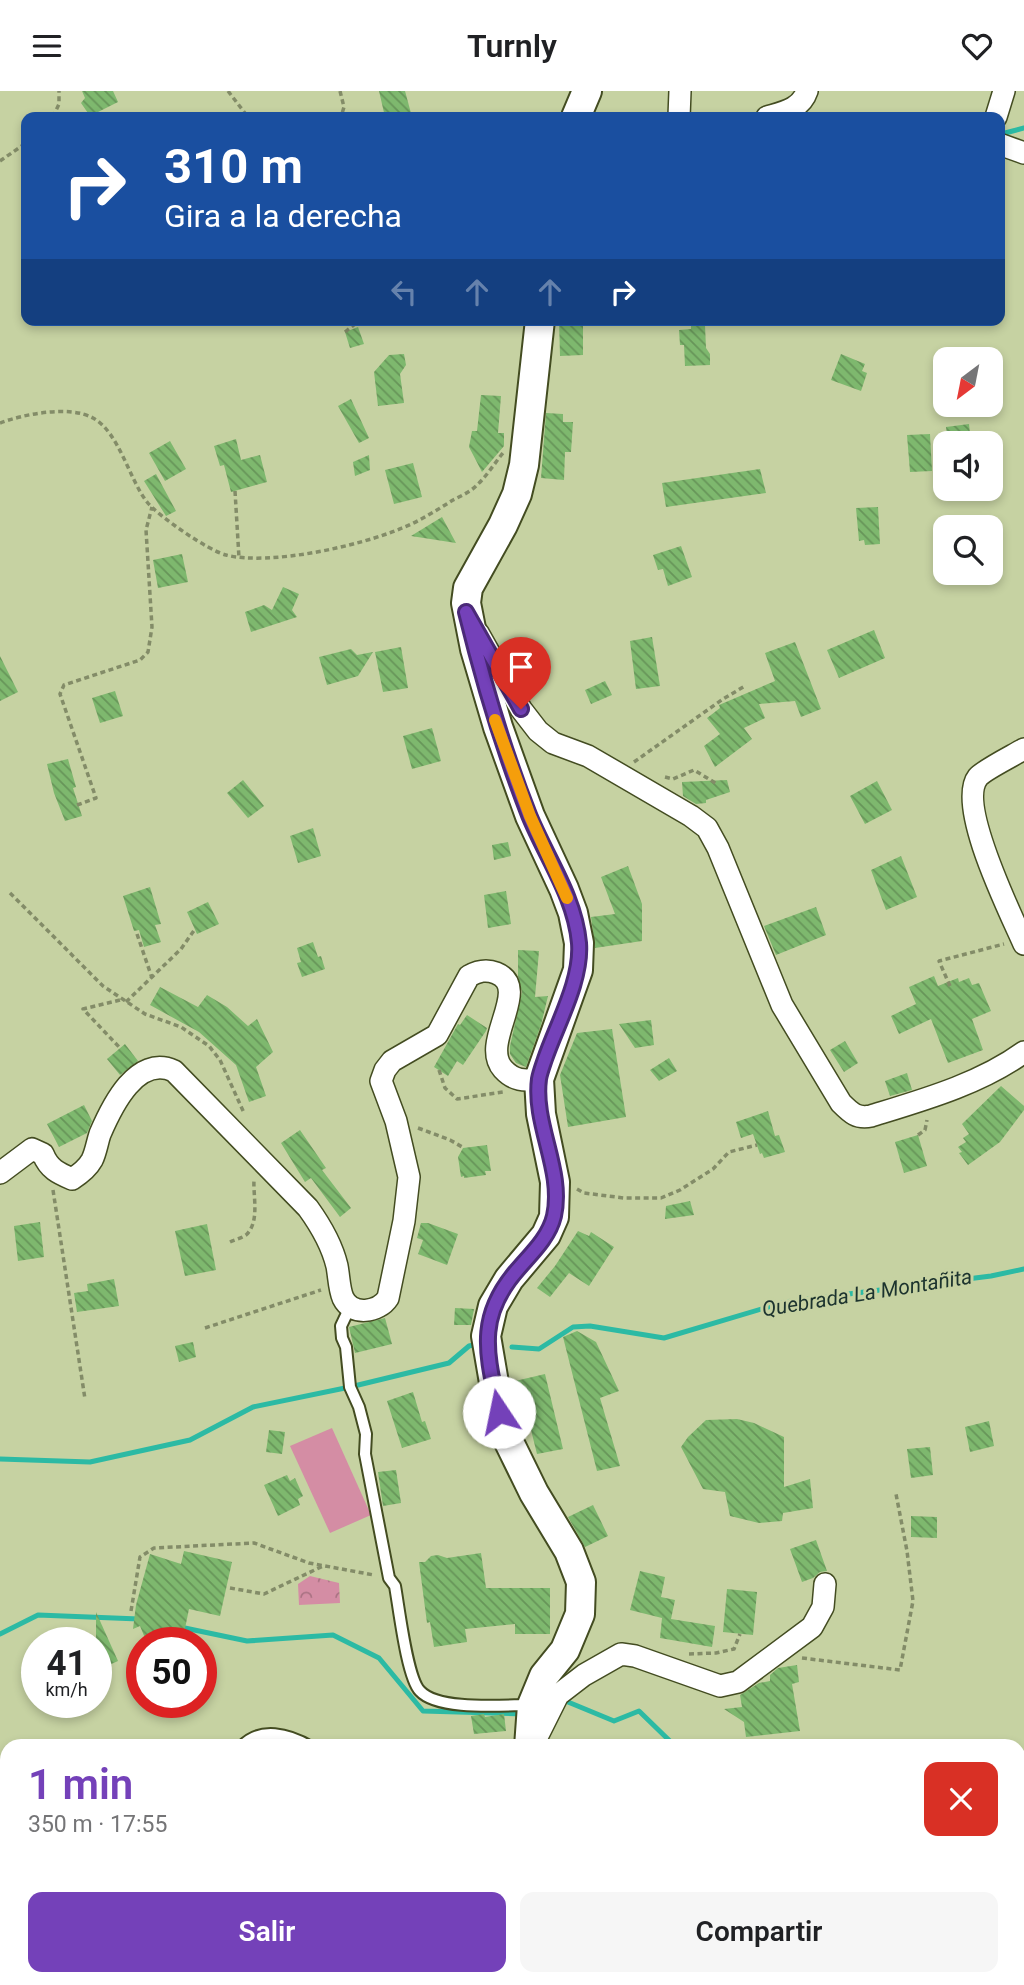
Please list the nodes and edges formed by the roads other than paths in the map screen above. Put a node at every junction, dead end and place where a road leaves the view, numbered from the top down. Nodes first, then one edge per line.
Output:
1 (587, 91) edge
2 (680, 91) edge
3 (807, 91) edge
4 (1004, 91) edge
5 (578, 112) edge
6 (679, 112) edge
7 (785, 112) edge
8 (998, 112) edge
9 (1005, 146) edge
10 (1024, 153) edge
11 (539, 326) edge
12 (466, 612) junction
13 (1024, 749) edge
14 (1023, 943) edge
15 (1024, 1052) edge
16 (530, 1080) junction
17 (0, 1173) edge
18 (349, 1307) junction
19 (825, 1584) dead end
20 (532, 1705) junction
21 (248, 1739) edge
22 (294, 1739) edge
23 (531, 1739) edge
24 (535, 1739) edge

1 - 5 main road
2 - 6 street
3 - 7 street
4 - 8 street
9 - 10 street
11 - 12 main road
12 - 15 street
12 - 16 main road
13 - 14 street
16 - 18 street
16 - 20 main road
17 - 18 street
18 - 20 lane
19 - 24 street
20 - 23 main road
21 - 22 lane

